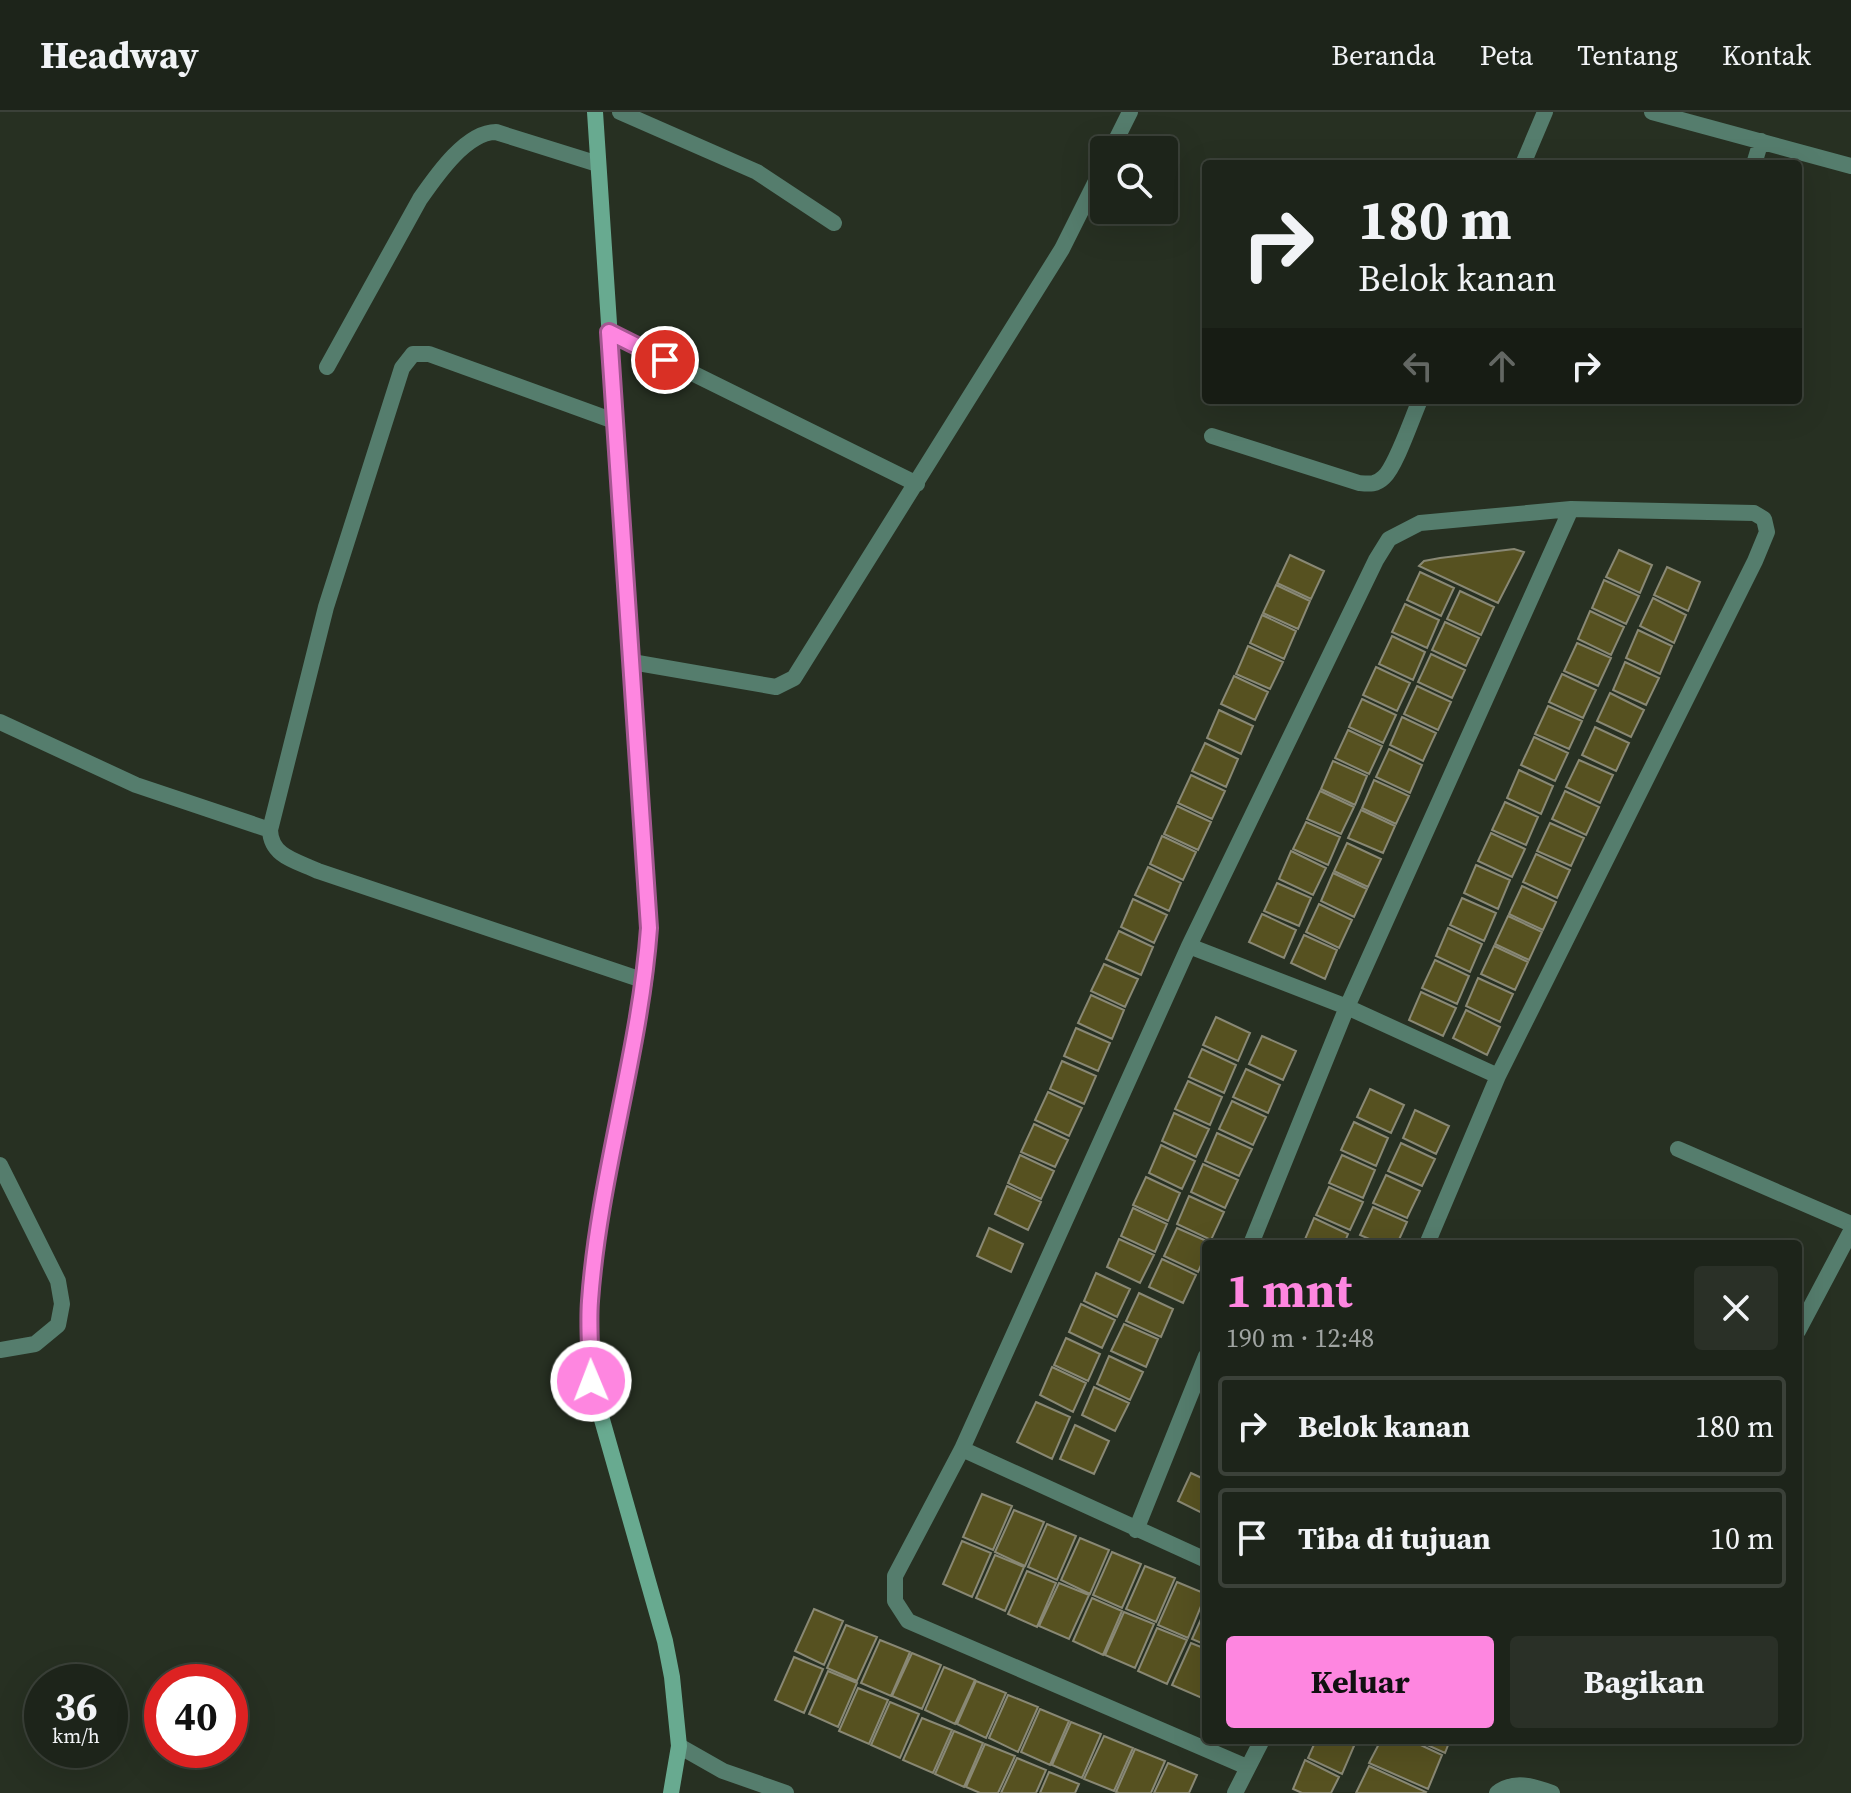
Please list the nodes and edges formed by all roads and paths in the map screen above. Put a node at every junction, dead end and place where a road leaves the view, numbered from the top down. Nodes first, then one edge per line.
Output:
1 (595, 112) edge
2 (620, 112) edge
3 (1130, 112) edge
4 (1545, 112) edge
5 (1652, 112) edge
6 (1118, 136) edge
7 (1761, 141) junction
8 (1525, 160) edge
9 (1755, 160) edge
10 (598, 164) junction
11 (1851, 166) edge
12 (1090, 193) edge
13 (834, 223) dead end
14 (609, 332) junction
15 (327, 367) dead end
16 (1418, 404) edge
17 (614, 421) junction
18 (1212, 436) dead end
19 (917, 484) junction
20 (1571, 509) junction
21 (632, 662) junction
22 (0, 722) edge
23 (270, 830) junction
24 (1189, 946) junction
25 (645, 981) junction
26 (1347, 1007) junction
27 (1498, 1076) junction
28 (1678, 1149) dead end
29 (0, 1165) edge
30 (1851, 1224) edge
31 (1851, 1231) edge
32 (1253, 1240) edge
33 (1429, 1240) edge
34 (1802, 1323) edge
35 (0, 1350) edge
36 (1202, 1366) edge
37 (962, 1449) junction
38 (1136, 1530) junction
39 (1202, 1558) edge
40 (1260, 1744) edge
41 (679, 1746) junction
42 (1247, 1767) junction
43 (671, 1793) edge
44 (786, 1793) edge
45 (1235, 1793) edge
46 (1497, 1793) edge
47 (1552, 1793) edge

1 - 10 street
2 - 13 street
3 - 6 street
4 - 8 street
5 - 7 street
7 - 9 street
7 - 11 street
10 - 14 street
10 - 15 street
12 - 19 street
14 - 17 street
14 - 19 street
16 - 18 street
17 - 21 street
17 - 23 street
19 - 21 street
20 - 24 street
20 - 26 street
20 - 27 street
21 - 25 street
22 - 23 street
23 - 25 street
24 - 26 street
24 - 37 street
25 - 41 street
26 - 27 street
26 - 32 street
27 - 33 street
28 - 30 street
29 - 35 street
31 - 34 street
36 - 38 street
37 - 38 street
37 - 42 street
38 - 39 street
40 - 42 street
41 - 43 street
41 - 44 street
42 - 45 street
46 - 47 street

